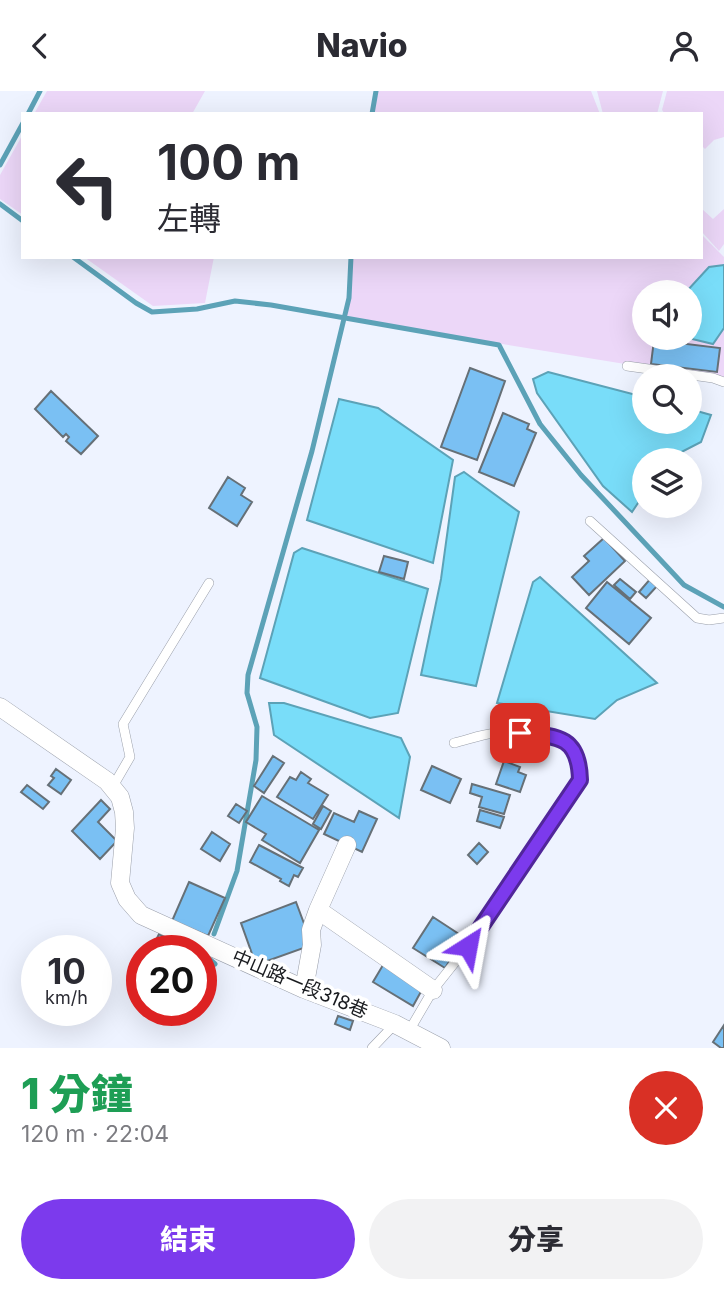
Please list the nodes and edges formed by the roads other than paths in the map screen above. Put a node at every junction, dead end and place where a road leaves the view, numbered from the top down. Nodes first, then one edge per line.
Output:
1 (627, 366) dead end
2 (724, 382) edge
3 (590, 520) dead end
4 (209, 583) dead end
5 (724, 618) edge
6 (0, 707) edge
7 (454, 743) dead end
8 (113, 788) junction
9 (347, 845) dead end
10 (317, 909) junction
11 (304, 989) junction
12 (433, 989) junction
13 (402, 1027) junction
14 (372, 1048) edge
15 (441, 1048) edge

1 - 2 lane
3 - 5 lane
4 - 8 lane
6 - 8 street
7 - 12 lane
8 - 11 street, 中山路一段318巷
9 - 10 street
10 - 11 street
10 - 12 street
11 - 13 street, 中山路一段318巷
12 - 13 lane
13 - 14 lane
13 - 15 street, 中山路一段318巷

